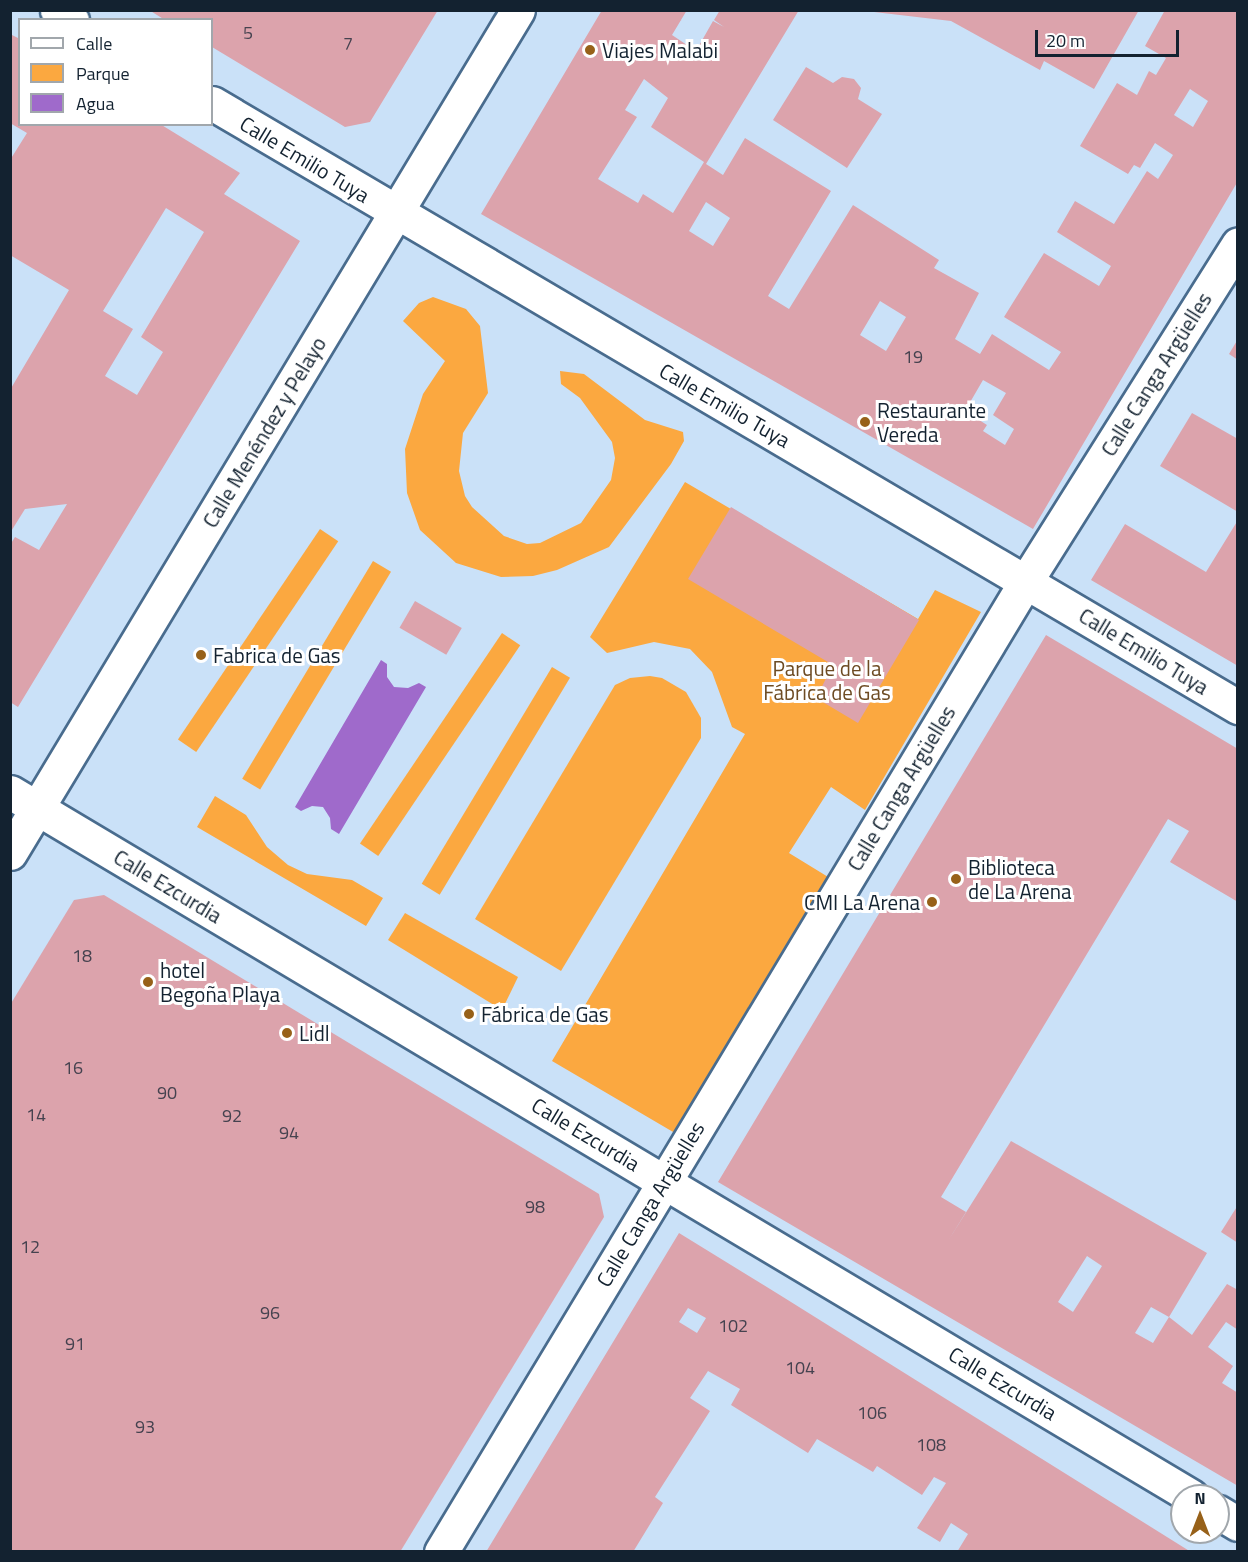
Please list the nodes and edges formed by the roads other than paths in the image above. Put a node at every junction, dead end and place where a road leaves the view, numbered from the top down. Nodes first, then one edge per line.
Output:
1 (518, 10) edge
2 (213, 104) edge
3 (395, 213) junction
4 (1238, 244) edge
5 (1026, 581) junction
6 (1238, 707) edge
7 (10, 792) edge
8 (39, 810) junction
9 (10, 853) edge
10 (665, 1180) junction
11 (1171, 1484) edge
12 (441, 1551) edge

1 - 3 street, Calle Menéndez y Pelayo
2 - 3 street, Calle Emilio Tuya
3 - 5 street, Calle Emilio Tuya
3 - 8 street, Calle Menéndez y Pelayo
4 - 5 street, Calle Canga Argüelles
5 - 6 street, Calle Emilio Tuya
5 - 10 street, Calle Canga Argüelles
7 - 8 street, Calle Ezcurdia
8 - 9 street, Calle Menéndez y Pelayo
8 - 10 street, Calle Ezcurdia
10 - 11 street, Calle Ezcurdia
10 - 12 street, Calle Canga Argüelles

